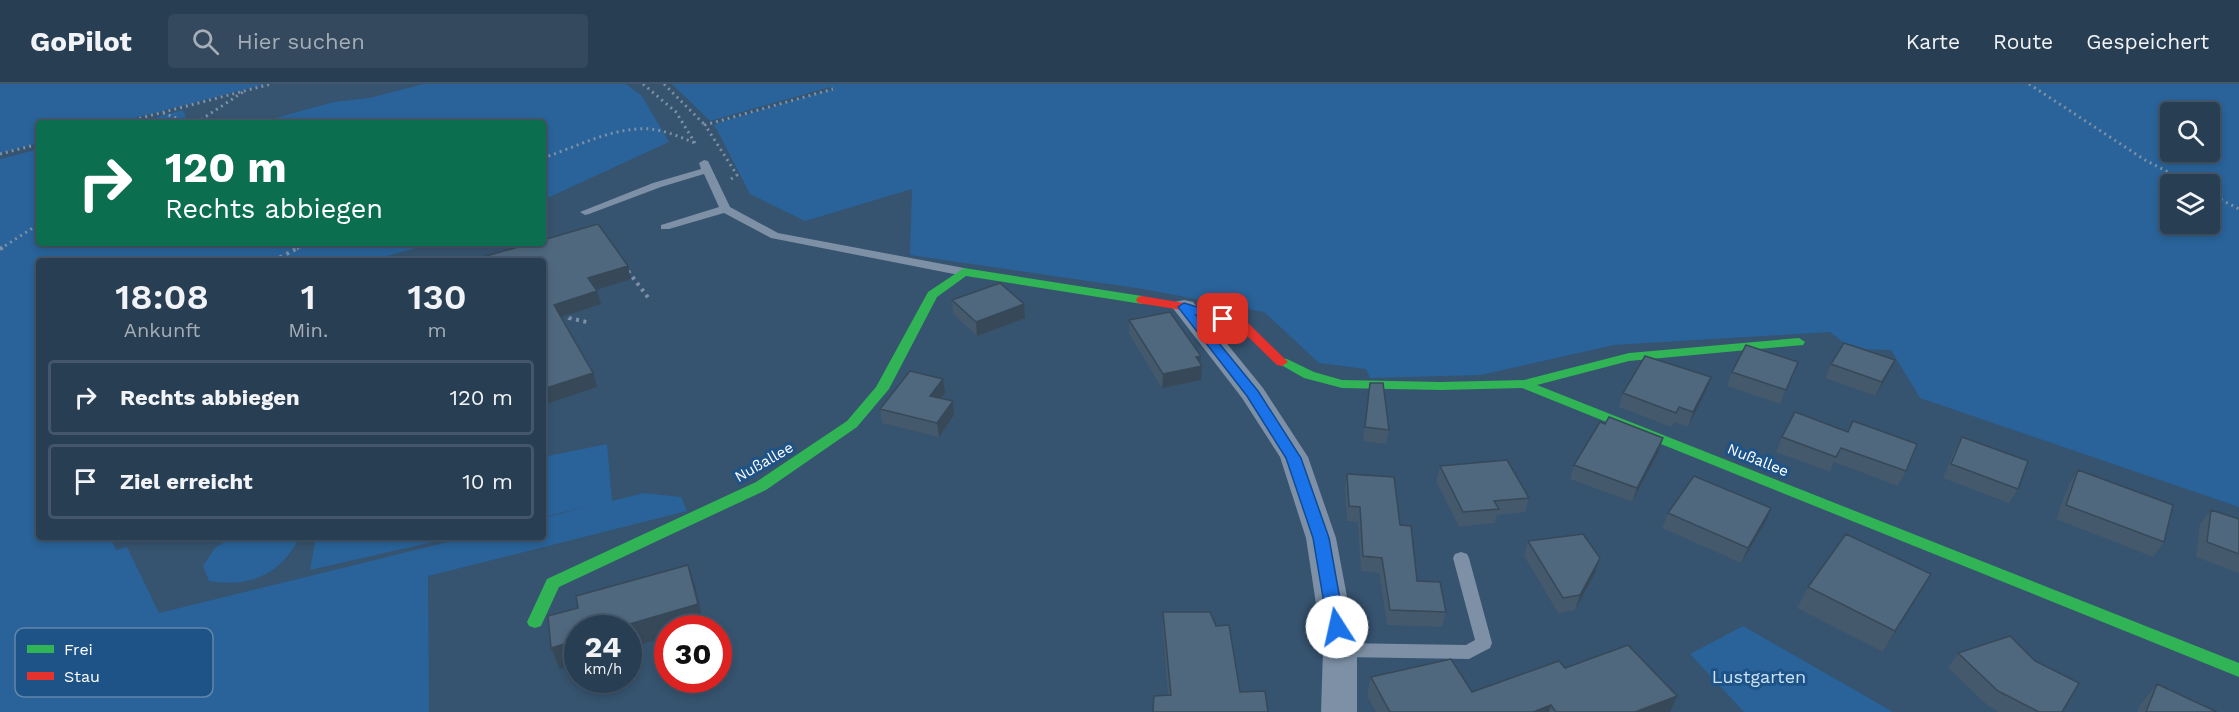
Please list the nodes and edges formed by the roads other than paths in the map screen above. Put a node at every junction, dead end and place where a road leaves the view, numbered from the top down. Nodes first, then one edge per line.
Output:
1 (725, 209) junction
2 (585, 212) dead end
3 (665, 227) dead end
4 (964, 272) junction
5 (1184, 307) junction
6 (1799, 342) dead end
7 (1524, 384) junction
8 (1461, 558) dead end
9 (535, 622) dead end
10 (1340, 650) junction
11 (2239, 670) edge
12 (1339, 712) edge

1 - 2 lane
1 - 3 lane
1 - 4 lane
4 - 5 street
4 - 9 street, Nußallee
5 - 7 street
5 - 10 street
6 - 7 street
7 - 11 street, Nußallee
8 - 10 lane
10 - 12 street

